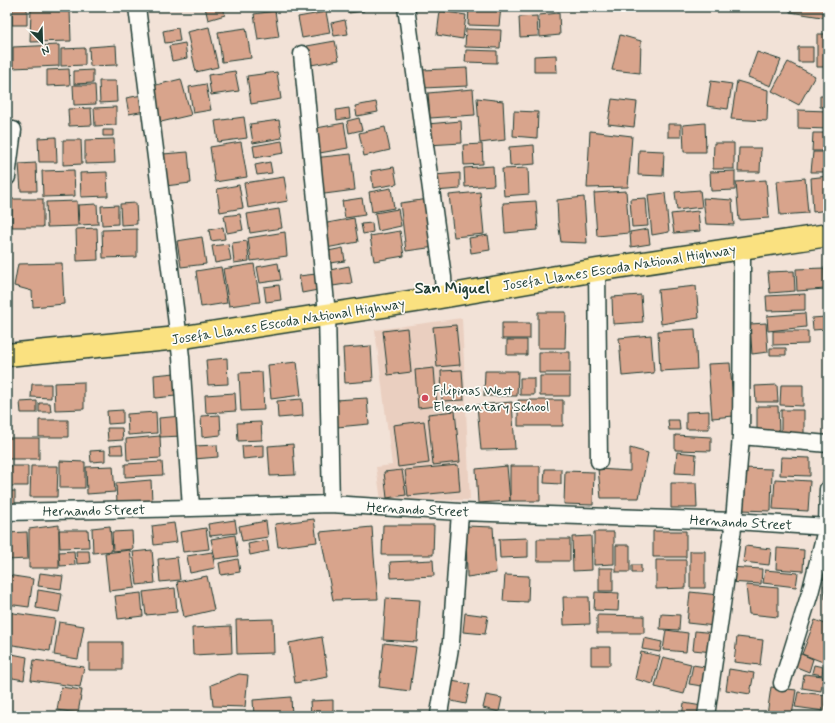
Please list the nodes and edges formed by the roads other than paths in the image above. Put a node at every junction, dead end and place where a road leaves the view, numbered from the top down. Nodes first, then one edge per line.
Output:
1 (137, 7) edge
2 (406, 7) edge
3 (302, 54) dead end
4 (13, 130) dead end
5 (7, 176) edge
6 (828, 235) edge
7 (742, 248) junction
8 (597, 270) junction
9 (444, 296) junction
10 (327, 314) junction
11 (178, 338) junction
12 (7, 355) edge
13 (741, 436) junction
14 (828, 444) edge
15 (599, 461) dead end
16 (828, 489) edge
17 (331, 504) junction
18 (191, 508) junction
19 (7, 512) edge
20 (460, 512) junction
21 (734, 521) junction
22 (827, 527) edge
23 (782, 683) dead end
24 (439, 714) dead end
25 (706, 716) edge

1 - 11 street
2 - 9 street
3 - 10 street
4 - 5 street
6 - 7 main road, Josefa Llanes Escoda National Highway
7 - 8 main road, Josefa Llanes Escoda National Highway
7 - 13 street
8 - 9 main road, Josefa Llanes Escoda National Highway
8 - 15 street
9 - 10 main road, Josefa Llanes Escoda National Highway
10 - 11 main road, Josefa Llanes Escoda National Highway
10 - 17 street
11 - 12 main road, Josefa Llanes Escoda National Highway
11 - 18 street
13 - 14 street
13 - 21 street
16 - 22 street
17 - 18 street, Hernando Street
17 - 20 street, Hernando Street
18 - 19 street, Hernando Street
20 - 21 street, Hernando Street
20 - 24 street
21 - 22 street, Hernando Street
21 - 25 street
22 - 23 street

